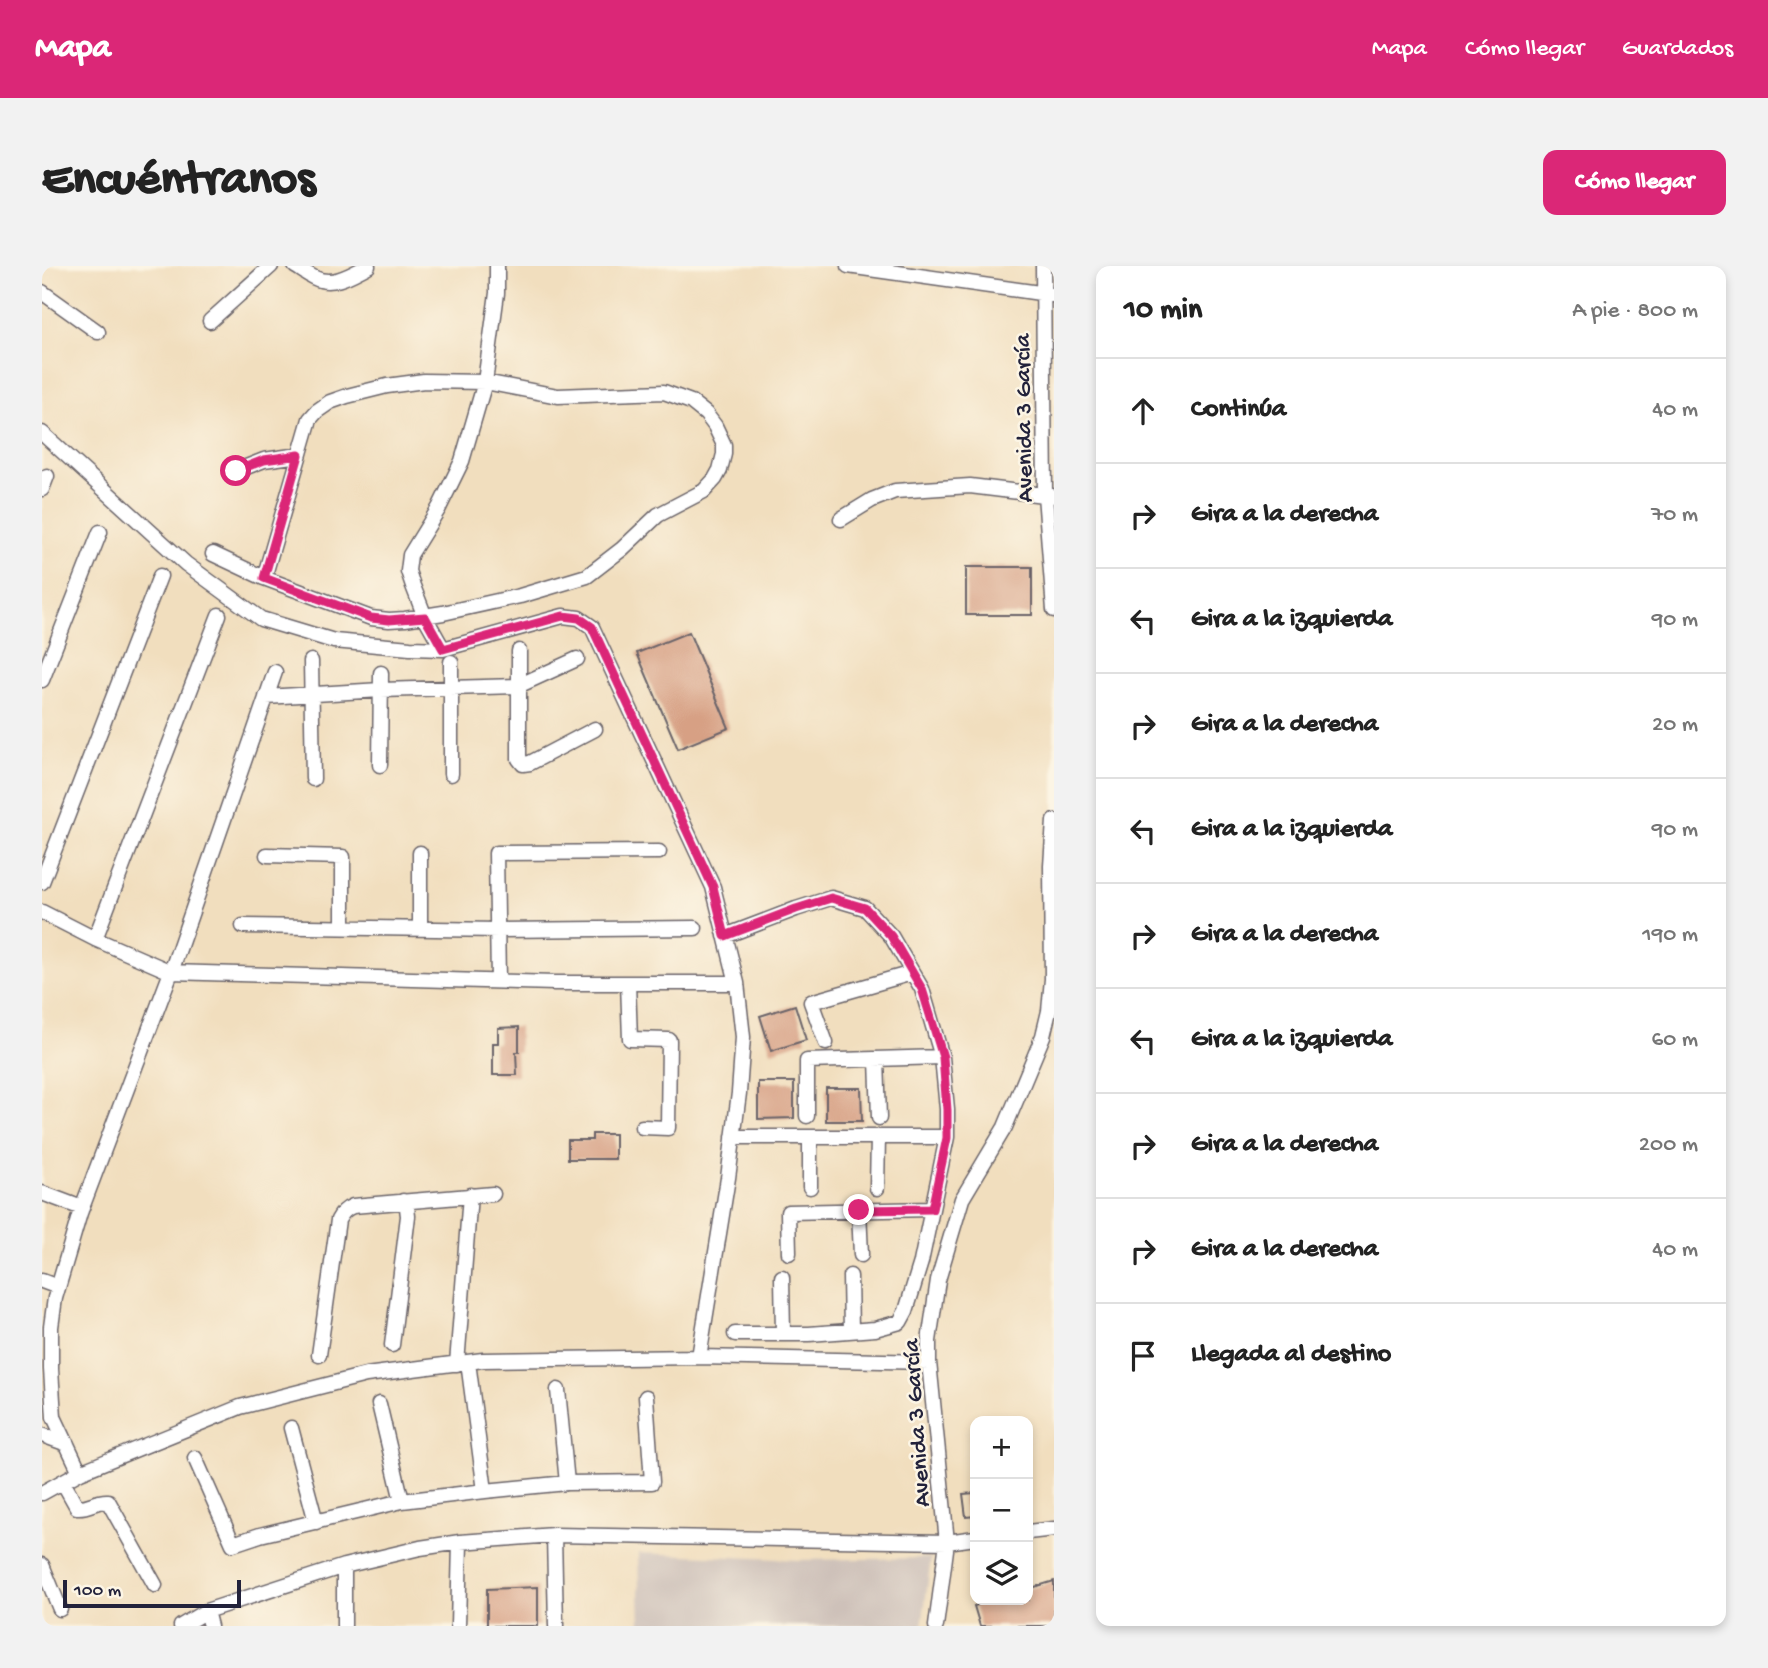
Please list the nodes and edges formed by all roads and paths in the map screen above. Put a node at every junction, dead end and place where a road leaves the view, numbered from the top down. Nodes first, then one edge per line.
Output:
1 (271, 266) edge
2 (295, 266) edge
3 (368, 266) edge
4 (497, 266) edge
5 (848, 266) edge
6 (1043, 266) edge
7 (42, 292) edge
8 (1049, 294) edge
9 (210, 320) dead end
10 (98, 332) dead end
11 (485, 382) junction
12 (42, 433) edge
13 (299, 455) junction
14 (236, 471) dead end
15 (1050, 495) edge
16 (841, 519) dead end
17 (100, 532) dead end
18 (213, 554) dead end
19 (160, 576) dead end
20 (264, 578) junction
21 (1054, 610) edge
22 (219, 615) dead end
23 (425, 617) junction
24 (519, 651) dead end
25 (447, 655) junction
26 (577, 659) dead end
27 (311, 661) dead end
28 (275, 673) dead end
29 (381, 673) dead end
30 (42, 680) edge
31 (518, 687) junction
32 (451, 688) junction
33 (381, 690) junction
34 (312, 694) junction
35 (266, 697) junction
36 (595, 729) dead end
37 (380, 765) dead end
38 (451, 774) dead end
39 (313, 779) dead end
40 (1054, 821) edge
41 (659, 852) dead end
42 (420, 853) dead end
43 (267, 855) dead end
44 (1053, 866) edge
45 (42, 882) edge
46 (42, 912) edge
47 (243, 926) dead end
48 (343, 927) junction
49 (420, 928) junction
50 (695, 928) dead end
51 (498, 930) junction
52 (725, 936) junction
53 (95, 939) junction
54 (171, 972) junction
55 (912, 973) junction
56 (498, 981) junction
57 (628, 983) junction
58 (737, 983) junction
59 (826, 1043) dead end
60 (943, 1057) junction
61 (877, 1059) junction
62 (807, 1116) dead end
63 (879, 1118) dead end
64 (642, 1127) dead end
65 (733, 1137) junction
66 (810, 1137) junction
67 (878, 1138) junction
68 (947, 1138) junction
69 (810, 1186) dead end
70 (877, 1188) dead end
71 (42, 1193) edge
72 (493, 1194) dead end
73 (470, 1195) junction
74 (403, 1201) junction
75 (82, 1208) junction
76 (932, 1209) junction
77 (859, 1210) junction
78 (789, 1253) dead end
79 (861, 1255) dead end
80 (850, 1276) dead end
81 (782, 1277) dead end
82 (42, 1281) edge
83 (58, 1287) junction
84 (851, 1331) junction
85 (735, 1334) dead end
86 (783, 1334) junction
87 (392, 1345) dead end
88 (319, 1355) dead end
89 (698, 1357) junction
90 (46, 1361) edge
91 (929, 1362) junction
92 (462, 1363) junction
93 (558, 1390) dead end
94 (646, 1397) dead end
95 (379, 1404) dead end
96 (291, 1428) dead end
97 (42, 1435) edge
98 (67, 1444) junction
99 (195, 1458) dead end
100 (80, 1472) junction
101 (63, 1482) junction
102 (567, 1483) junction
103 (485, 1491) junction
104 (42, 1493) edge
105 (402, 1502) junction
106 (316, 1522) junction
107 (1054, 1529) edge
108 (1033, 1531) edge
109 (554, 1535) junction
110 (970, 1539) edge
111 (460, 1542) junction
112 (947, 1542) junction
113 (42, 1565) edge
114 (344, 1566) junction
115 (155, 1585) dead end
116 (60, 1609) dead end
117 (206, 1611) junction
118 (181, 1626) edge
119 (210, 1626) edge
120 (344, 1626) edge
121 (458, 1626) edge
122 (556, 1626) edge
123 (936, 1626) edge

1 - 9 street
2 - 3 street
4 - 11 street
5 - 8 street
6 - 8 street, Avenida 3 García
7 - 10 street
8 - 15 street, Avenida 3 García
11 - 13 street
11 - 23 street
11 - 23 street
12 - 25 street
13 - 14 street
13 - 20 street
15 - 16 street
15 - 21 street, Avenida 3 García
17 - 30 street
18 - 20 street
19 - 45 street
20 - 23 street
22 - 53 street
23 - 25 street
24 - 31 street
25 - 32 street
25 - 52 street
26 - 31 street
27 - 34 street
28 - 35 street
29 - 33 street
31 - 32 street
31 - 36 street
32 - 33 street
32 - 38 street
33 - 34 street
33 - 37 street
34 - 35 street
34 - 39 street
35 - 54 street
40 - 44 street, Avenida 3 García
41 - 51 street
42 - 49 street
43 - 48 street
44 - 91 street, Avenida 3 García
46 - 53 street
47 - 48 street
48 - 49 street
49 - 51 street
50 - 51 street
51 - 56 street
52 - 55 street
52 - 58 street
53 - 54 street
54 - 56 street
54 - 75 street
55 - 59 street
55 - 60 street
56 - 57 street
57 - 58 street
57 - 64 street
58 - 65 street
60 - 61 street
60 - 68 street
61 - 62 street
61 - 63 street
65 - 66 street
65 - 89 street
66 - 67 street
66 - 69 street
67 - 68 street
67 - 70 street
68 - 76 street
71 - 75 street
72 - 73 street
73 - 74 street
73 - 92 street
74 - 87 street
74 - 88 street
75 - 83 street
76 - 77 street
76 - 84 street
77 - 78 street
77 - 79 street
80 - 84 street
81 - 86 street
82 - 83 street
83 - 90 street
84 - 86 street
85 - 86 street
89 - 91 street
89 - 92 street
90 - 98 street
91 - 112 street, Avenida 3 García
92 - 100 street
92 - 103 street
93 - 102 street
94 - 102 street
95 - 105 street
96 - 106 street
97 - 98 street
98 - 100 street
99 - 106 street
100 - 101 street
101 - 104 street
101 - 115 street
102 - 103 street
103 - 105 street
105 - 106 street
107 - 108 street
109 - 111 street
109 - 112 street
109 - 122 street
110 - 112 street
111 - 114 street
111 - 121 street
112 - 123 street, Avenida 3 García
113 - 116 street
114 - 117 street
114 - 120 street
117 - 118 street
117 - 119 street

